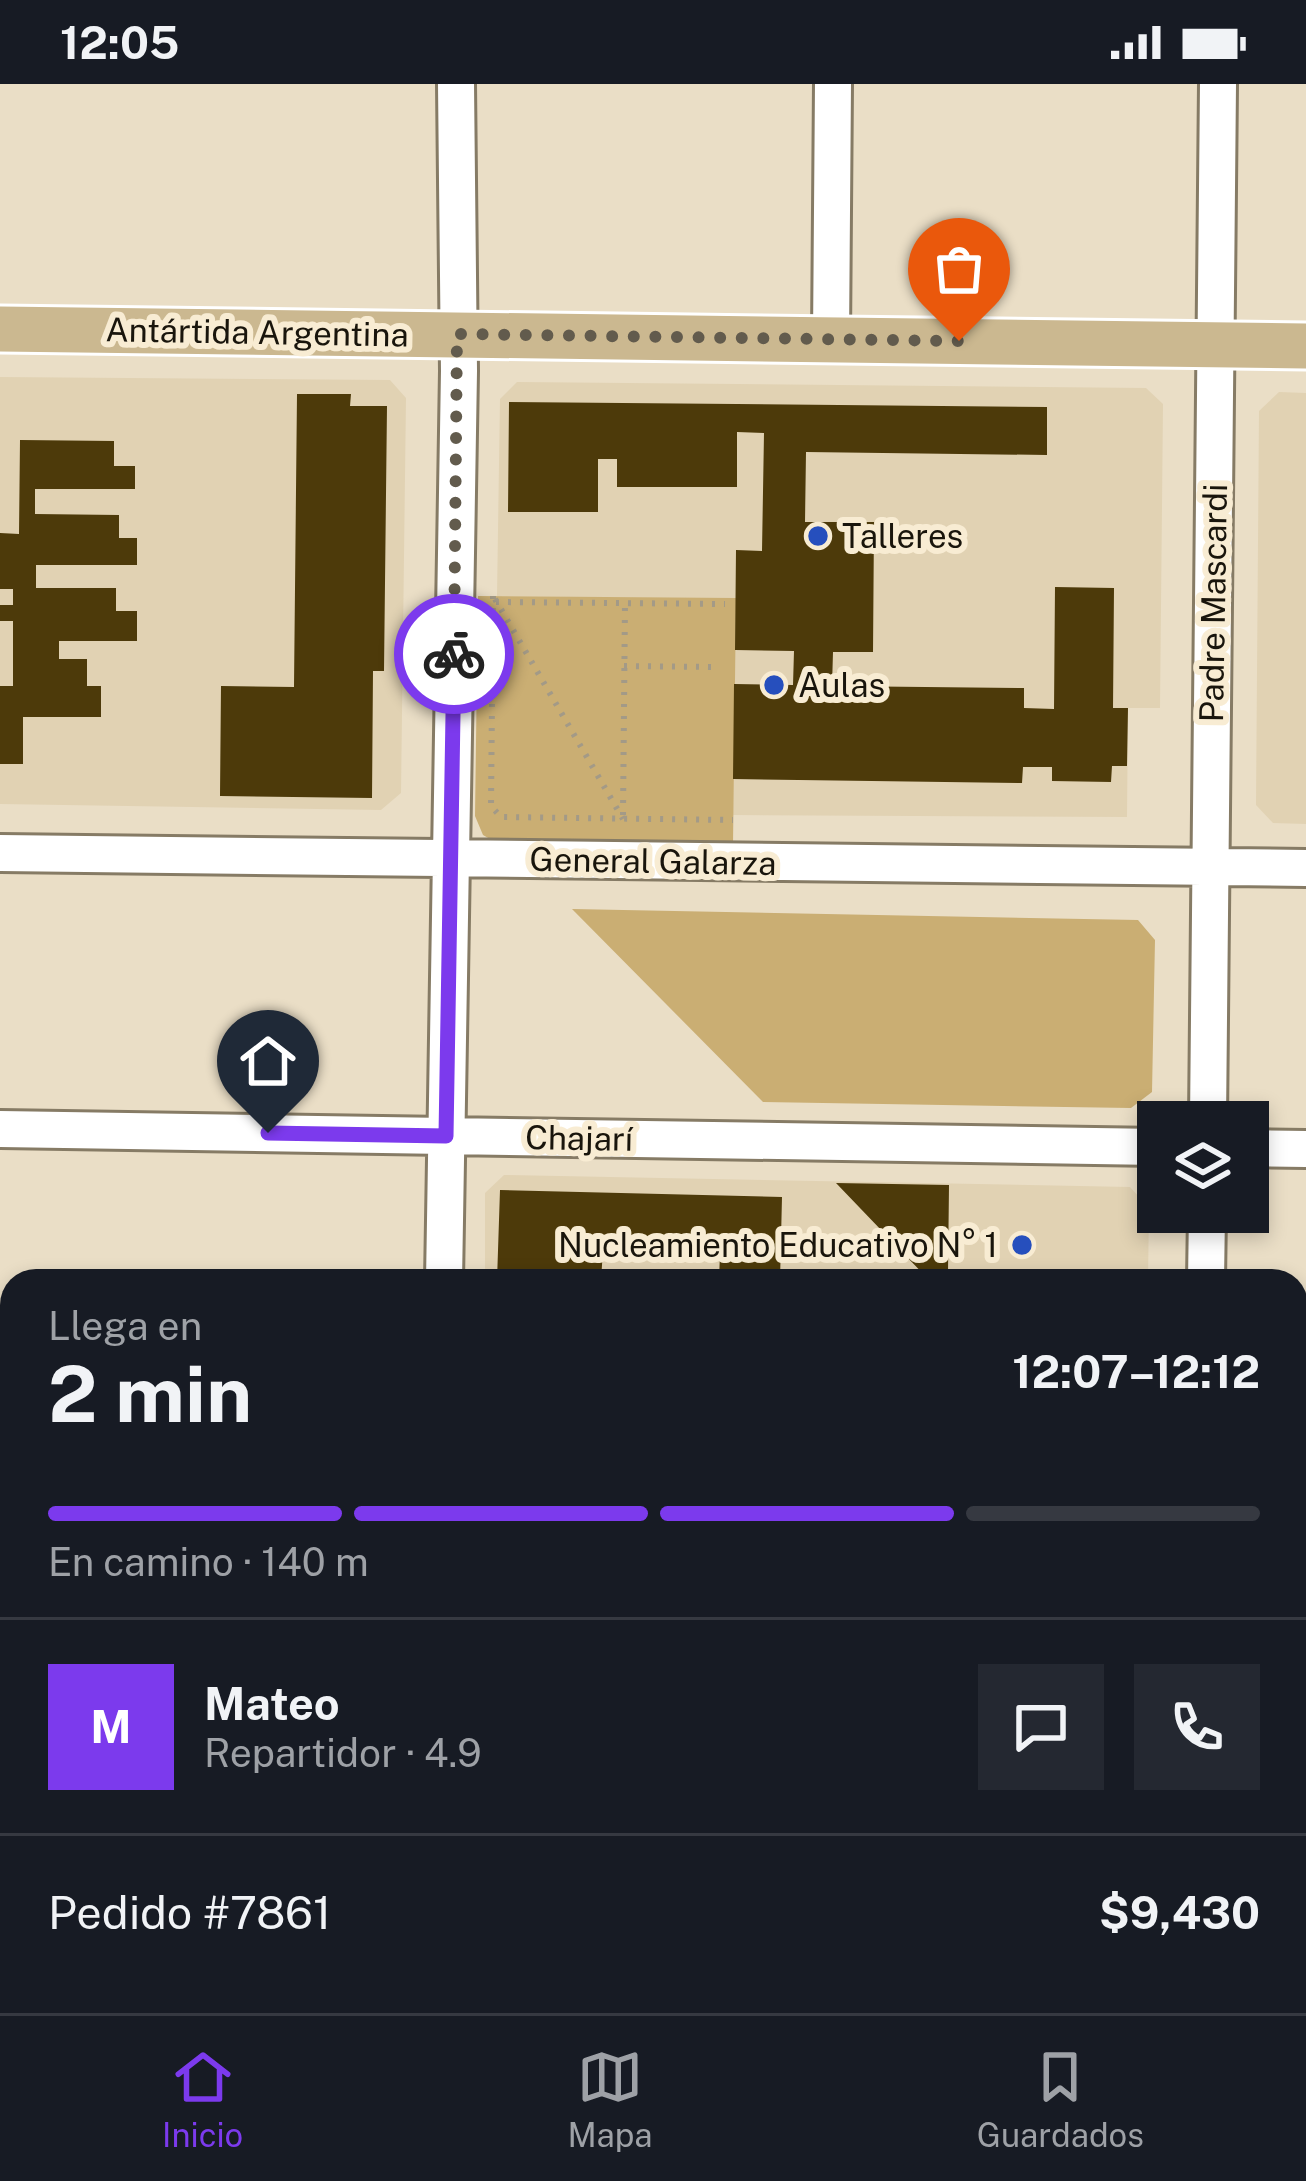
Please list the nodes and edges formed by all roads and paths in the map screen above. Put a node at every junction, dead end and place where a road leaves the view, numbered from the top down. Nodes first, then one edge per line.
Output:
1 (456, 84) edge
2 (833, 84) edge
3 (1218, 84) edge
4 (0, 329) edge
5 (457, 334) junction
6 (831, 339) junction
7 (1215, 344) junction
8 (1306, 346) edge
9 (496, 602) junction
10 (625, 603) junction
11 (725, 604) dead end
12 (624, 666) junction
13 (715, 667) dead end
14 (623, 818) junction
15 (733, 820) dead end
16 (0, 853) edge
17 (451, 858) junction
18 (1210, 867) junction
19 (1306, 868) edge
20 (1208, 1101) edge
21 (0, 1129) edge
22 (446, 1136) junction
23 (1137, 1147) edge
24 (1269, 1148) edge
25 (1306, 1149) edge
26 (1207, 1233) edge
27 (444, 1269) edge
28 (1206, 1269) edge

1 - 5 street
2 - 6 street
3 - 7 street, Padre Mascardi
4 - 5 main road, Antártida Argentina
5 - 6 main road, Antártida Argentina
5 - 17 street
6 - 7 main road, Antártida Argentina
7 - 8 main road, Antártida Argentina
7 - 18 street, Padre Mascardi
9 - 10 path
9 - 14 path
9 - 14 path
10 - 11 path
10 - 12 path
12 - 13 path
12 - 14 path
14 - 15 path
16 - 17 street, General Galarza
17 - 18 street, General Galarza
17 - 22 street
18 - 19 street, General Galarza
18 - 20 street, Padre Mascardi
21 - 22 street, Chajarí
22 - 23 street, Chajarí
22 - 27 street
24 - 25 street
26 - 28 street

